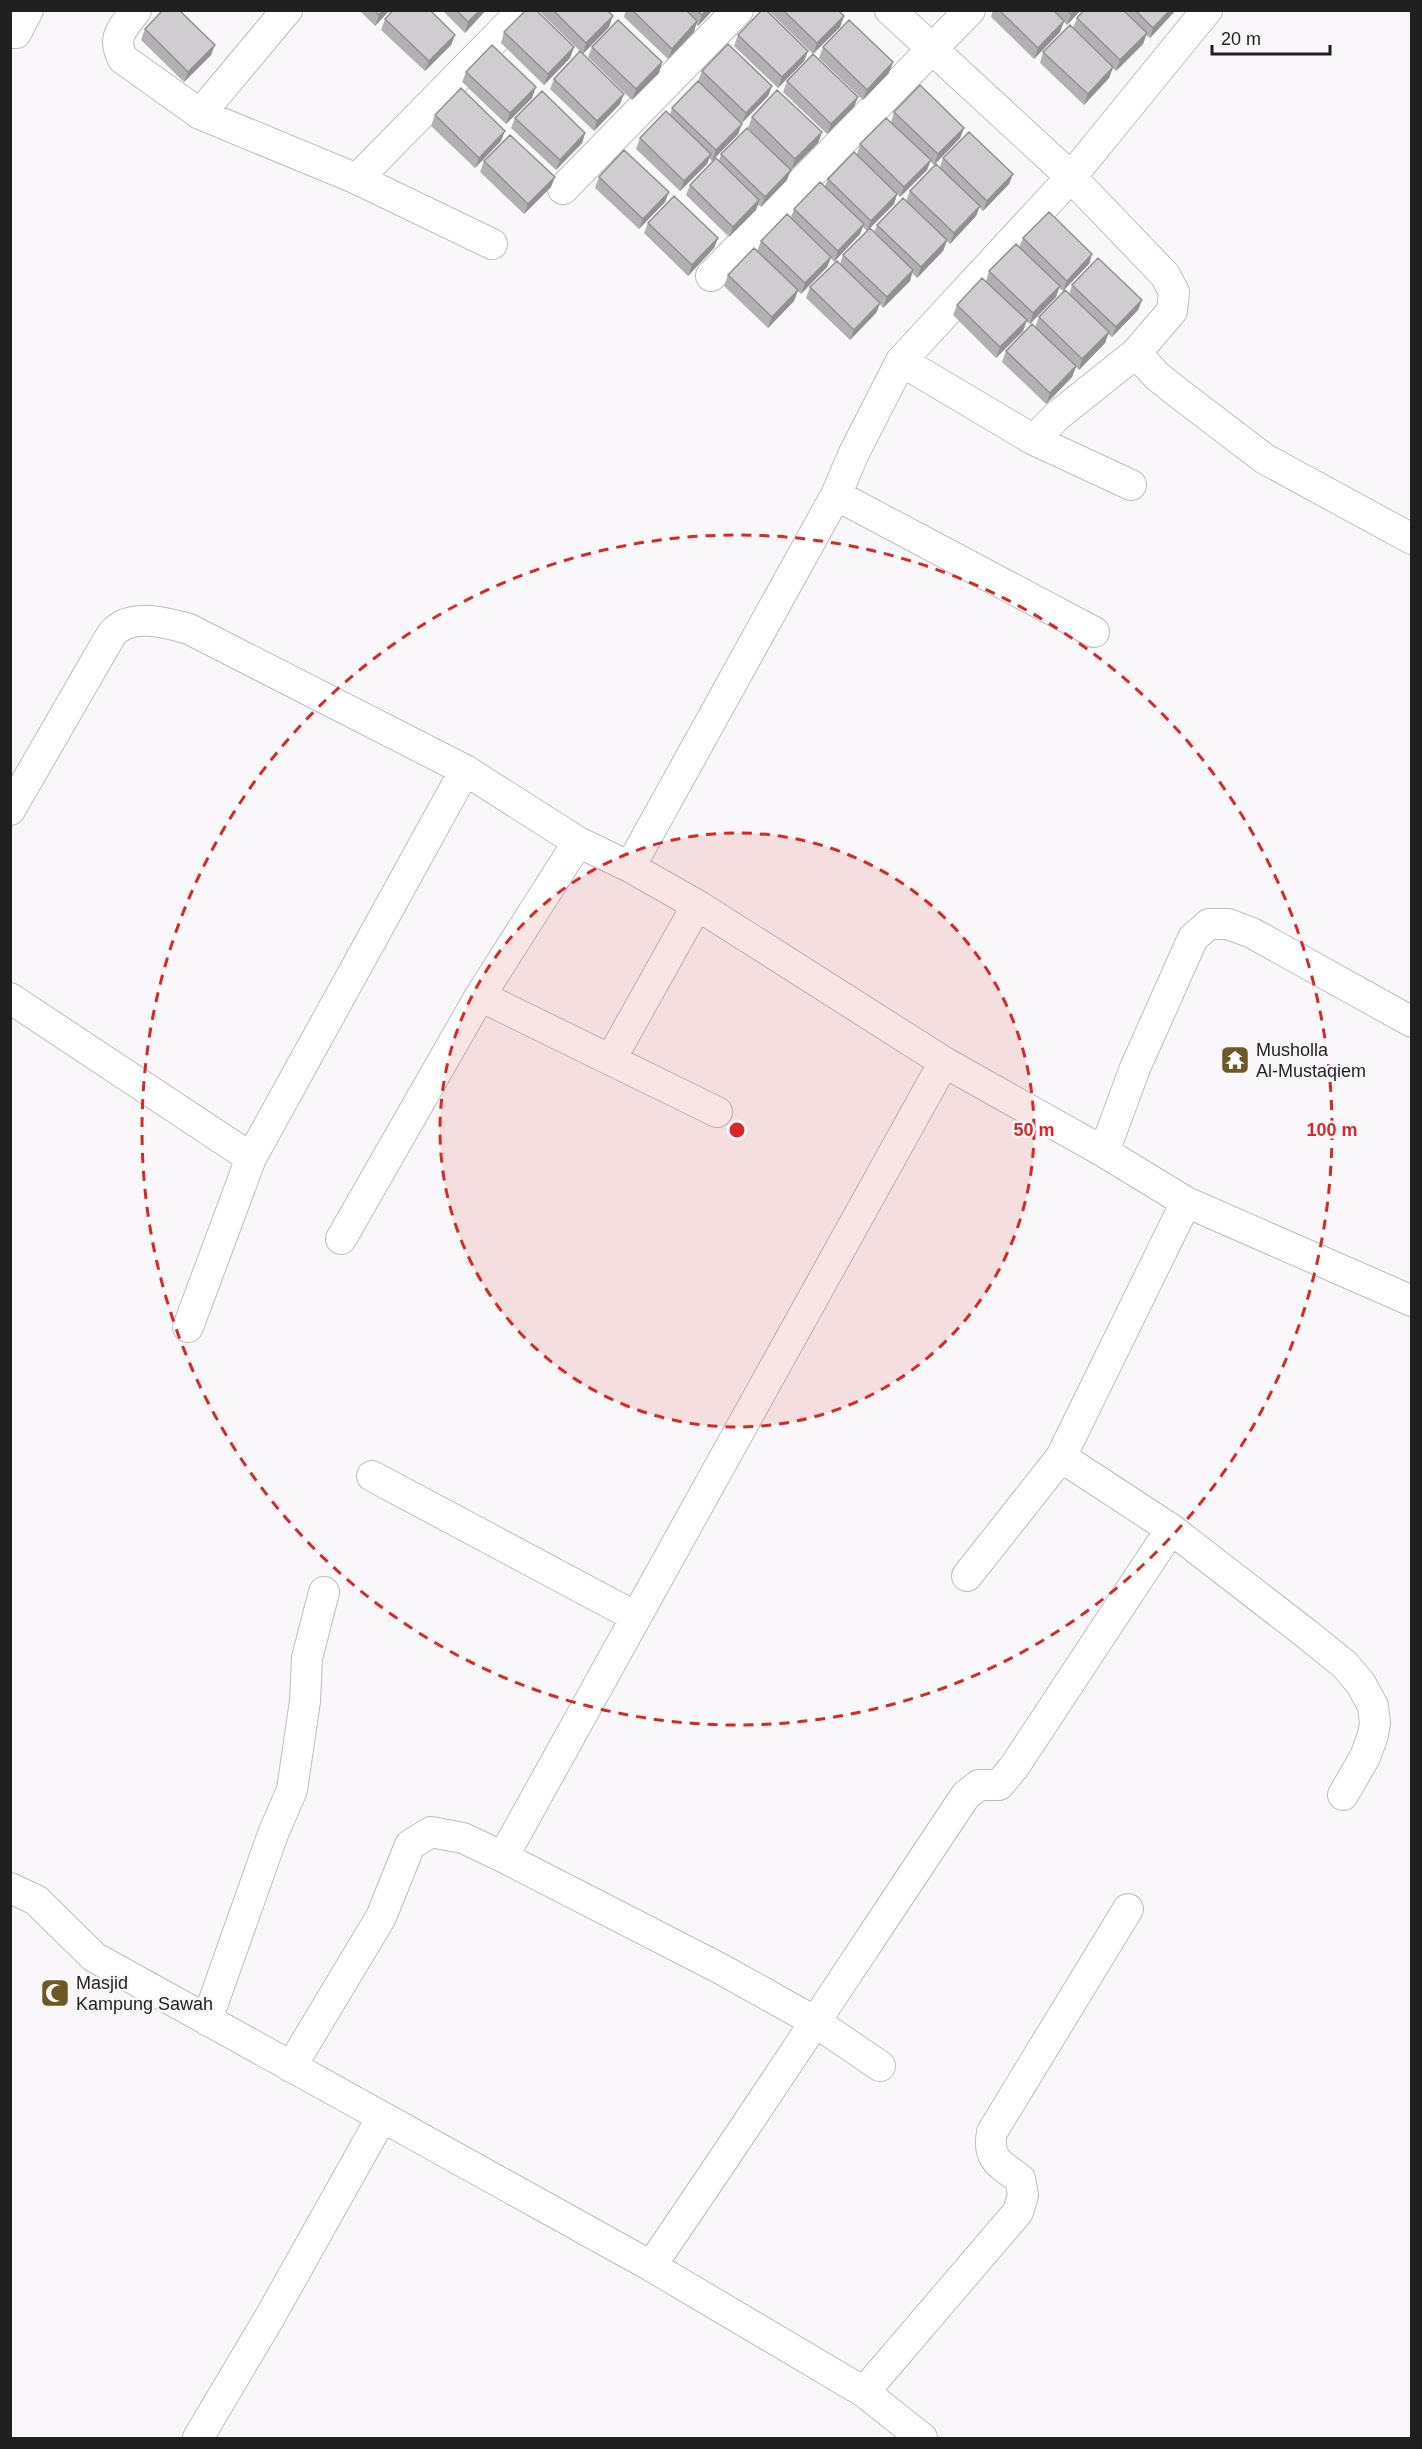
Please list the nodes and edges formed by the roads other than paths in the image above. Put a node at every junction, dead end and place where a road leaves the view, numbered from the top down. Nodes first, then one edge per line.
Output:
1 (28, 10) edge
2 (136, 10) edge
3 (287, 10) edge
4 (523, 10) edge
5 (738, 10) edge
6 (890, 10) edge
7 (970, 10) edge
8 (1207, 10) edge
9 (10, 33) edge
10 (933, 48) junction
11 (200, 114) junction
12 (1071, 177) junction
13 (357, 178) junction
14 (563, 189) dead end
15 (492, 244) dead end
16 (711, 276) dead end
17 (1136, 353) junction
18 (901, 361) junction
19 (1034, 440) junction
20 (1131, 485) dead end
21 (836, 495) junction
22 (1412, 539) edge
23 (1094, 633) dead end
24 (465, 770) junction
25 (10, 810) edge
26 (578, 842) junction
27 (630, 867) junction
28 (697, 905) junction
29 (480, 996) junction
30 (10, 999) edge
31 (1412, 1022) edge
32 (611, 1059) junction
33 (945, 1062) junction
34 (717, 1112) dead end
35 (1104, 1152) junction
36 (251, 1158) junction
37 (1186, 1202) junction
38 (341, 1239) dead end
39 (1412, 1301) edge
40 (188, 1328) dead end
41 (1061, 1457) junction
42 (372, 1476) dead end
43 (1171, 1529) junction
44 (967, 1576) dead end
45 (324, 1592) dead end
46 (636, 1617) junction
47 (1343, 1795) dead end
48 (503, 1857) junction
49 (10, 1888) edge
50 (1128, 1909) dead end
51 (207, 2020) junction
52 (814, 2021) junction
53 (880, 2066) dead end
54 (291, 2067) junction
55 (382, 2117) junction
56 (651, 2266) junction
57 (864, 2392) junction
58 (913, 2436) edge
59 (198, 2439) edge

1 - 9 street
2 - 11 street
3 - 11 street
4 - 13 street
5 - 14 street
6 - 10 street
7 - 10 street
8 - 12 street
10 - 12 street
10 - 16 street
11 - 13 street
12 - 17 street
12 - 18 street
13 - 15 street
17 - 19 street
17 - 22 street
18 - 19 street
18 - 21 street
19 - 20 street
21 - 23 street
21 - 27 street
24 - 25 street
24 - 26 street
24 - 36 street
26 - 27 street
26 - 29 street
27 - 28 street
28 - 32 street
28 - 33 street
29 - 32 street
29 - 38 street
30 - 36 street
31 - 35 street
32 - 34 street
33 - 35 street
33 - 46 street
35 - 37 street
36 - 40 street
37 - 39 street
37 - 41 street
41 - 43 street
41 - 44 street
42 - 46 street
43 - 47 street
43 - 52 street
45 - 51 street
46 - 48 street
48 - 52 street
48 - 54 street
49 - 51 street
50 - 57 street
51 - 54 street
52 - 53 street
52 - 56 street
54 - 55 street
55 - 56 street
55 - 59 street
56 - 57 street
57 - 58 street

